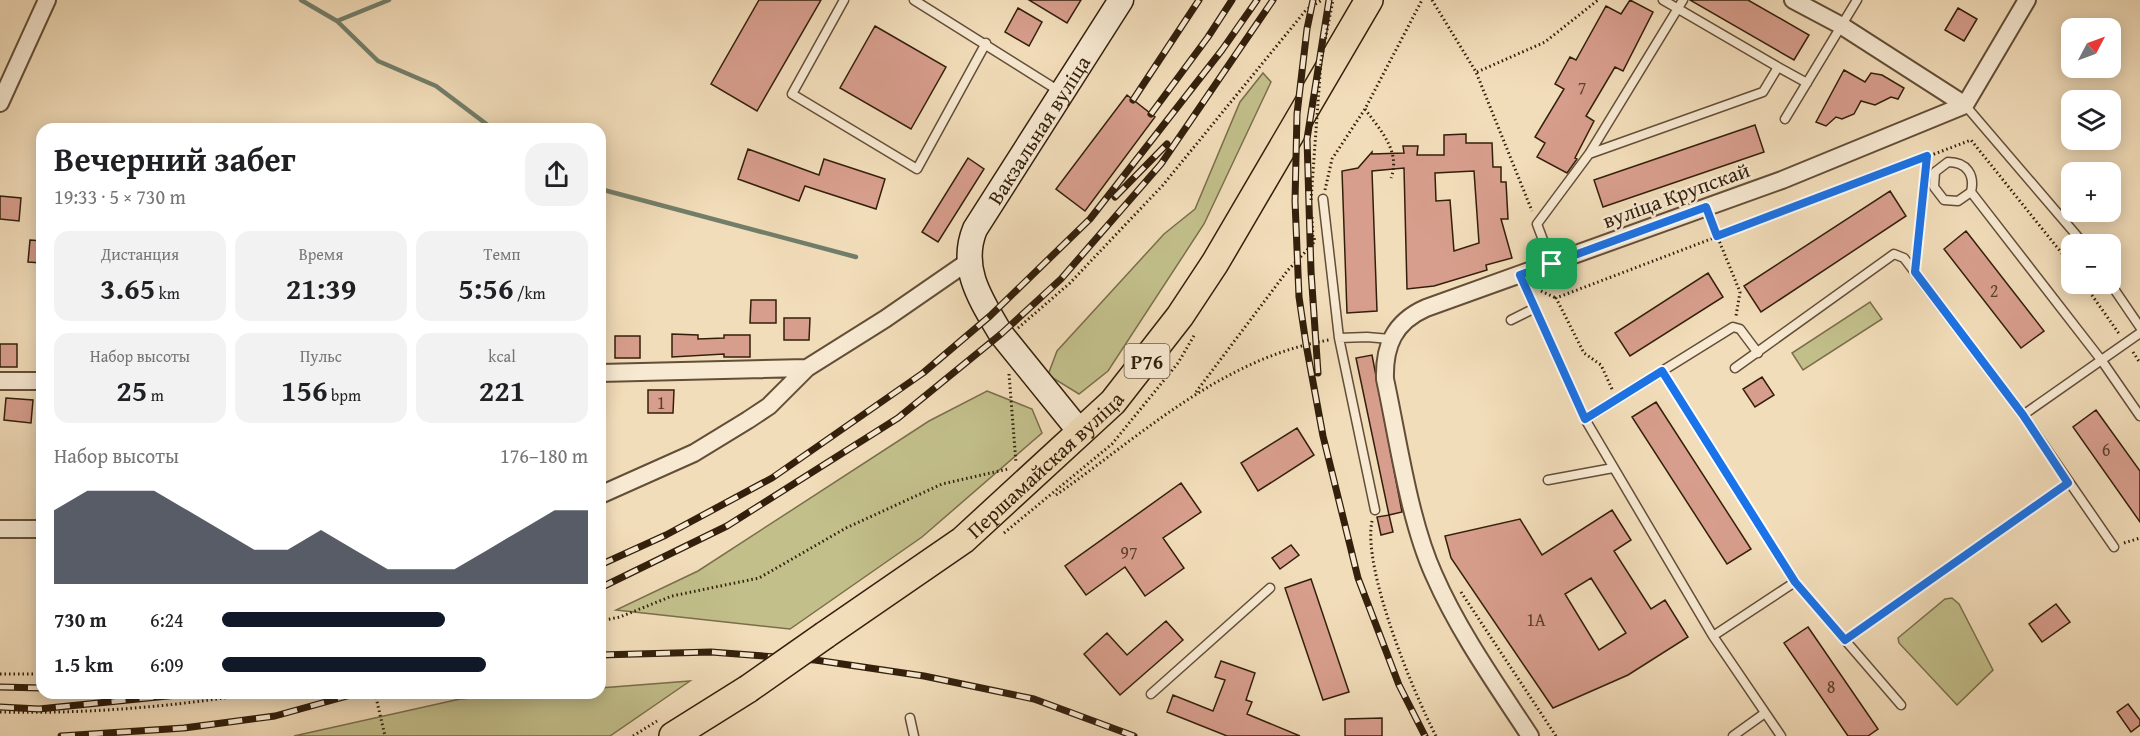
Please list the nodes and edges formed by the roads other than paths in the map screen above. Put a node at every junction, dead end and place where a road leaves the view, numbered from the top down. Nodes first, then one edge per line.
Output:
1 (47, 0) edge
2 (844, 0) edge
3 (914, 0) edge
4 (1121, 0) edge
5 (1369, 0) edge
6 (1663, 0) edge
7 (1793, 0) edge
8 (1857, 0) edge
9 (2027, 0) edge
10 (1680, 4) edge
11 (1842, 26) junction
12 (986, 44) junction
13 (1778, 67) junction
14 (1808, 83) junction
15 (1062, 93) junction
16 (0, 103) edge
17 (1965, 105) junction
18 (1785, 119) dead end
19 (1589, 154) junction
20 (1971, 192) junction
21 (1323, 199) dead end
22 (2075, 234) edge
23 (969, 261) junction
24 (1552, 264) junction
25 (1520, 275) junction
26 (2118, 294) edge
27 (1535, 308) junction
28 (1511, 320) dead end
29 (2140, 327) edge
30 (2140, 333) edge
31 (1339, 338) junction
32 (1390, 339) junction
33 (1758, 353) junction
34 (2102, 360) junction
35 (807, 368) junction
36 (1735, 368) dead end
37 (1662, 371) junction
38 (606, 373) edge
39 (0, 381) edge
40 (36, 381) edge
41 (2023, 415) junction
42 (2140, 416) edge
43 (1585, 419) junction
44 (1081, 433) junction
45 (1613, 468) junction
46 (1548, 480) dead end
47 (606, 492) edge
48 (1375, 510) road end
49 (0, 529) edge
50 (36, 529) edge
51 (2114, 547) road end
52 (1795, 582) junction
53 (1270, 588) dead end
54 (1713, 636) junction
55 (1151, 694) dead end
56 (1901, 705) dead end
57 (1765, 713) junction
58 (909, 718) dead end
59 (673, 736) edge
60 (914, 736) edge
61 (1530, 736) edge
62 (1733, 736) edge
63 (1781, 736) edge

1 - 16 street
2 - 12 lane
3 - 12 lane
4 - 15 main road, Вакзальная вуліца
5 - 44 main road, Першамайская вуліца / Р76
6 - 10 lane
7 - 11 street
8 - 11 lane
9 - 17 street
10 - 13 lane
10 - 19 lane
11 - 14 lane
11 - 17 street
12 - 15 lane
13 - 14 lane
13 - 19 lane
14 - 18 lane
15 - 23 main road, Вакзальная вуліца
17 - 22 lane
17 - 24 street, вуліца Крупскай
19 - 24 lane
20 - 20 lane
20 - 34 lane
21 - 31 lane
23 - 35 street
23 - 44 main road, Вакзальная вуліца
24 - 25 street, вуліца Крупскай
25 - 27 lane
25 - 32 street, вуліца Крупскай
26 - 29 lane
27 - 28 lane
27 - 43 lane
30 - 34 lane
31 - 32 lane
31 - 48 lane
32 - 61 street
33 - 36 lane
33 - 37 lane
33 - 41 lane
34 - 41 lane
34 - 42 lane
35 - 38 street
35 - 47 street
37 - 43 lane
37 - 52 lane
39 - 40 street
41 - 51 lane
43 - 45 lane
44 - 59 main road, Першамайская вуліца / Р76, bridge
45 - 46 lane
45 - 54 lane
49 - 50 street
52 - 54 lane
52 - 56 lane
53 - 55 lane
54 - 57 lane
57 - 62 lane
57 - 63 lane
58 - 60 lane

